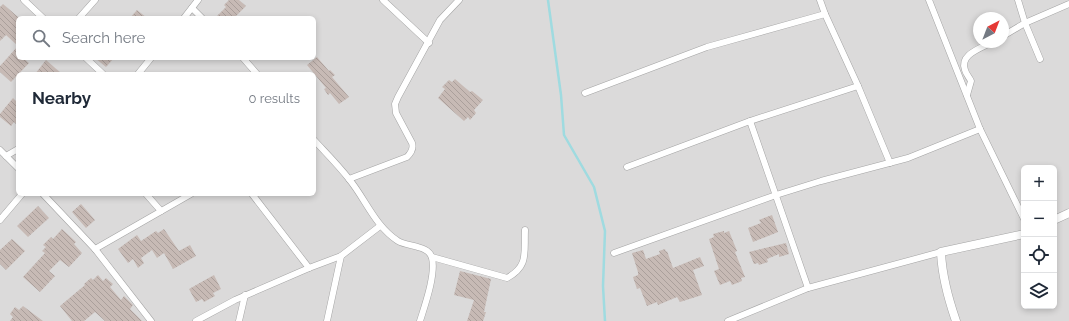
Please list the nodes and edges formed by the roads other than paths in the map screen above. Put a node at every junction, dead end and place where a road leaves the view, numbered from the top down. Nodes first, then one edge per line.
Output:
1 (24, 0) edge
2 (95, 0) edge
3 (198, 0) edge
4 (383, 0) edge
5 (459, 0) edge
6 (820, 0) edge
7 (928, 0) edge
8 (1018, 0) edge
9 (1069, 4) edge
10 (192, 8) junction
11 (825, 14) junction
12 (41, 16) edge
13 (81, 16) edge
14 (186, 16) edge
15 (200, 16) edge
16 (1025, 23) junction
17 (1009, 32) edge
18 (429, 43) junction
19 (980, 48) edge
20 (88, 60) edge
21 (149, 60) edge
22 (245, 60) edge
23 (1040, 60) dead end
24 (101, 72) edge
25 (140, 72) edge
26 (255, 72) edge
27 (858, 86) junction
28 (585, 93) dead end
29 (967, 95) junction
30 (750, 121) junction
31 (980, 129) junction
32 (316, 142) edge
33 (0, 150) edge
34 (16, 150) edge
35 (6, 156) junction
36 (890, 163) junction
37 (16, 166) edge
38 (627, 167) dead end
39 (349, 179) junction
40 (776, 195) junction
41 (20, 196) edge
42 (45, 196) edge
43 (148, 196) edge
44 (187, 196) edge
45 (254, 196) edge
46 (161, 211) junction
47 (1021, 213) edge
48 (1069, 213) edge
49 (1057, 219) edge
50 (0, 220) edge
51 (380, 226) junction
52 (525, 230) dead end
53 (1021, 235) edge
54 (95, 249) junction
55 (941, 252) junction
56 (614, 253) dead end
57 (341, 256) junction
58 (432, 257) junction
59 (309, 268) junction
60 (808, 288) junction
61 (245, 295) junction
62 (151, 321) edge
63 (196, 321) edge
64 (239, 321) edge
65 (327, 321) edge
66 (420, 321) edge
67 (728, 321) edge
68 (956, 321) edge

1 - 12 street
2 - 13 street
3 - 10 street
4 - 18 street
5 - 18 street
6 - 11 street
7 - 29 street
8 - 16 street
9 - 16 street
10 - 14 street
10 - 15 street
11 - 27 street
11 - 28 street
16 - 17 street
16 - 23 street
18 - 39 street
19 - 29 street
20 - 24 street
21 - 25 street
22 - 26 street
27 - 30 street
27 - 36 street
29 - 31 street
30 - 38 street
30 - 40 street
31 - 36 street
31 - 47 street
32 - 39 street
33 - 35 street
34 - 35 street
35 - 37 street
36 - 40 street
39 - 51 street
40 - 56 street
40 - 60 street
41 - 50 street
42 - 54 street
43 - 46 street
44 - 46 street
45 - 59 street
46 - 54 street
48 - 49 street
51 - 57 street
51 - 58 street
52 - 58 street
53 - 55 street
54 - 62 street
55 - 60 street
55 - 68 street
57 - 59 street
57 - 65 street
58 - 66 street
59 - 61 street
60 - 67 street
61 - 63 street
61 - 64 street

